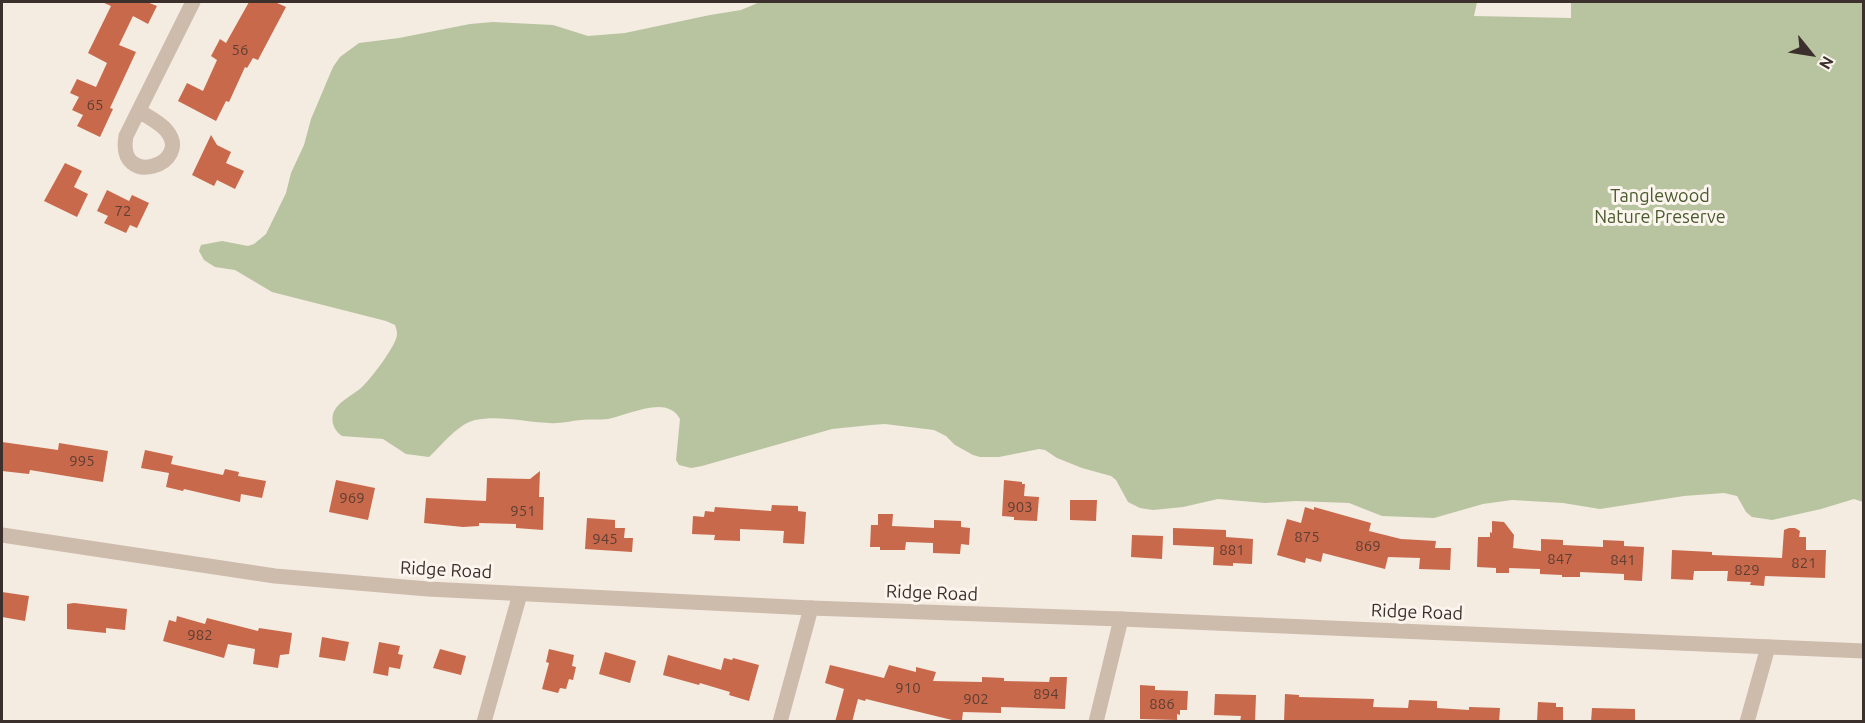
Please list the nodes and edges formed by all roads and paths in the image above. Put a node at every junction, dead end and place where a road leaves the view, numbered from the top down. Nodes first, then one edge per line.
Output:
1 (193, 2) edge
2 (139, 111) dead end
3 (2, 535) edge
4 (520, 594) junction
5 (811, 608) junction
6 (1121, 619) junction
7 (1768, 647) junction
8 (1863, 651) edge
9 (484, 722) edge
10 (780, 722) edge
11 (1096, 722) edge
12 (1747, 722) edge

1 - 2 street
3 - 4 street, Ridge Road
4 - 5 street, Ridge Road
4 - 9 street
5 - 6 street, Ridge Road
5 - 10 street
6 - 7 street, Ridge Road
6 - 11 street
7 - 8 street, Ridge Road
7 - 12 street

